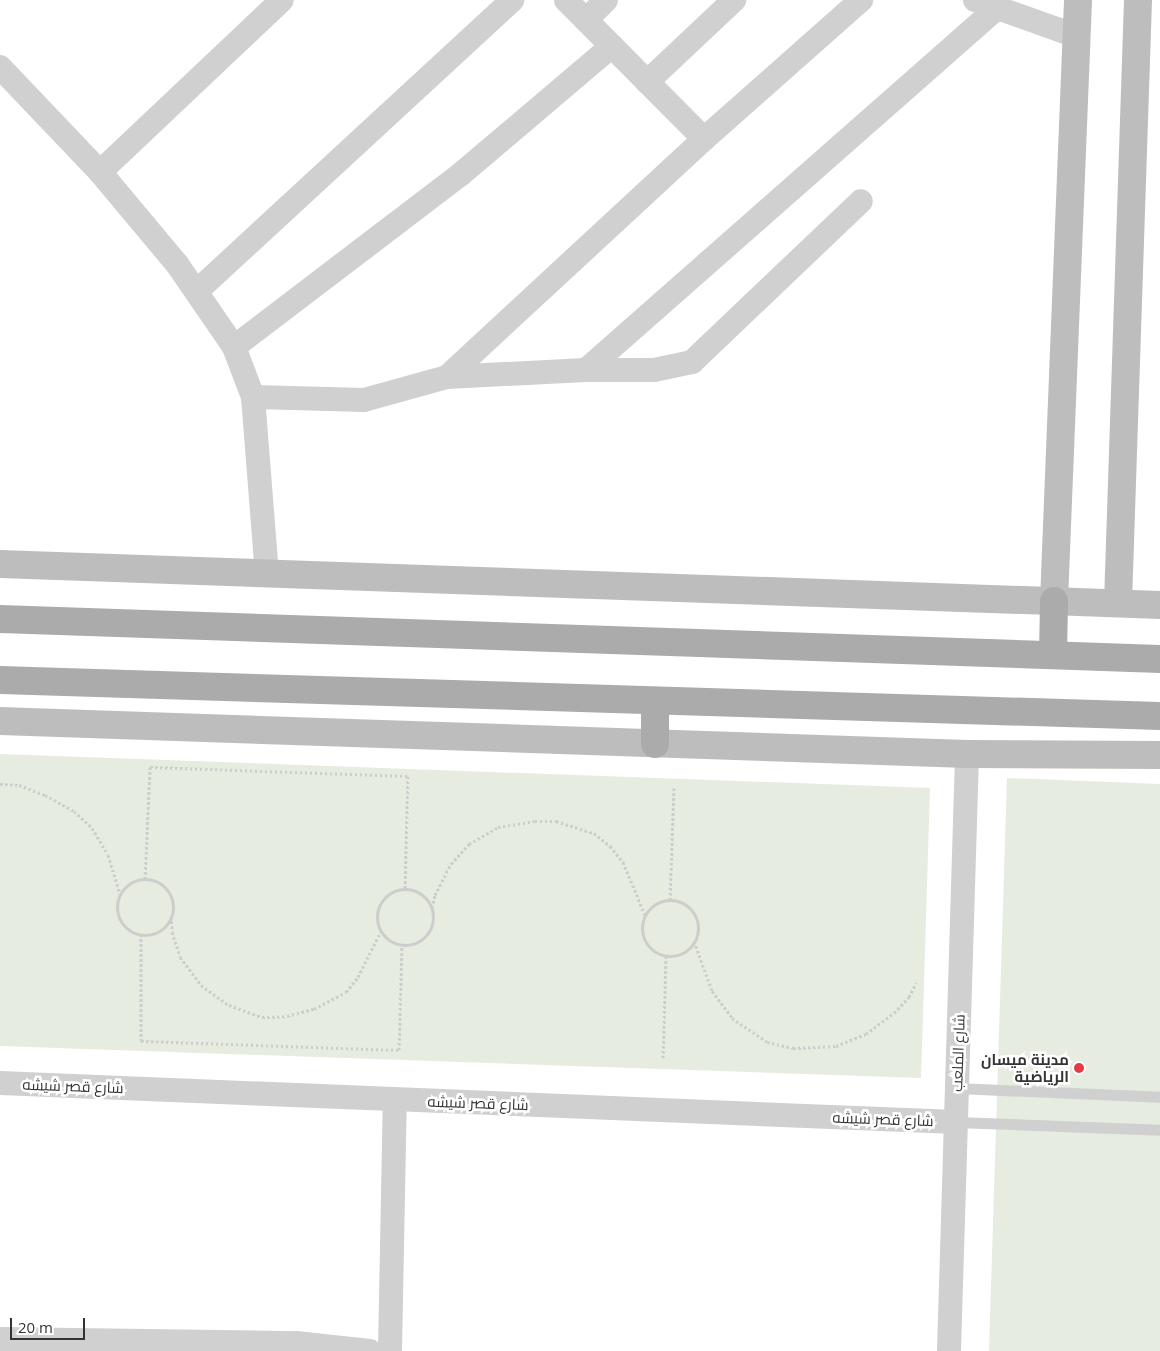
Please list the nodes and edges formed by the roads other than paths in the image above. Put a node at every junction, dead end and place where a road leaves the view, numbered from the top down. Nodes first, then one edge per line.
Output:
1 (282, 0) edge
2 (512, 0) edge
3 (566, 0) edge
4 (606, 0) edge
5 (734, 0) edge
6 (861, 0) edge
7 (975, 0) edge
8 (1078, 0) edge
9 (1138, 0) edge
10 (997, 8) junction
11 (586, 20) junction
12 (1076, 36) junction
13 (612, 46) junction
14 (5, 80) edge
15 (647, 82) junction
16 (704, 139) junction
17 (100, 172) junction
18 (861, 201) dead end
19 (197, 290) junction
20 (234, 346) junction
21 (586, 370) junction
22 (447, 378) junction
23 (253, 397) junction
24 (0, 564) edge
25 (267, 574) junction
26 (1054, 601) junction
27 (1118, 603) junction
28 (1160, 605) edge
29 (0, 619) edge
30 (1053, 656) junction
31 (1160, 659) edge
32 (0, 680) edge
33 (655, 701) junction
34 (1160, 716) edge
35 (0, 721) edge
36 (655, 744) junction
37 (967, 754) junction
38 (1160, 755) edge
39 (0, 1083) edge
40 (957, 1088) junction
41 (1160, 1097) edge
42 (395, 1099) junction
43 (956, 1122) junction
44 (1160, 1130) edge
45 (0, 1339) edge
46 (296, 1347) edge
47 (370, 1351) edge
48 (390, 1351) edge
49 (949, 1351) edge

1 - 17 street
2 - 19 street
3 - 11 street
4 - 11 street
5 - 15 street
6 - 16 street
7 - 10 street
8 - 12 street
9 - 27 street
10 - 12 street
10 - 21 street
11 - 13 street
12 - 26 street
13 - 15 street
13 - 20 street
14 - 17 street
15 - 16 street
16 - 22 street
17 - 19 street
18 - 21 street
19 - 20 street
20 - 23 street
21 - 22 street
22 - 23 street
23 - 25 street
24 - 25 street
25 - 26 street
26 - 27 street
26 - 30 main road
27 - 28 street
29 - 30 main road
30 - 31 main road
32 - 33 main road
33 - 34 main road
33 - 36 main road
35 - 36 street
36 - 37 street
37 - 38 street
37 - 40 street, شارع الملعب
39 - 42 street, شارع قصر شيشه
40 - 41 lane
40 - 43 street, شارع الملعب
42 - 43 street, شارع قصر شيشه
42 - 48 street
43 - 44 lane
43 - 49 street, شارع الملعب
45 - 46 street
46 - 47 street

